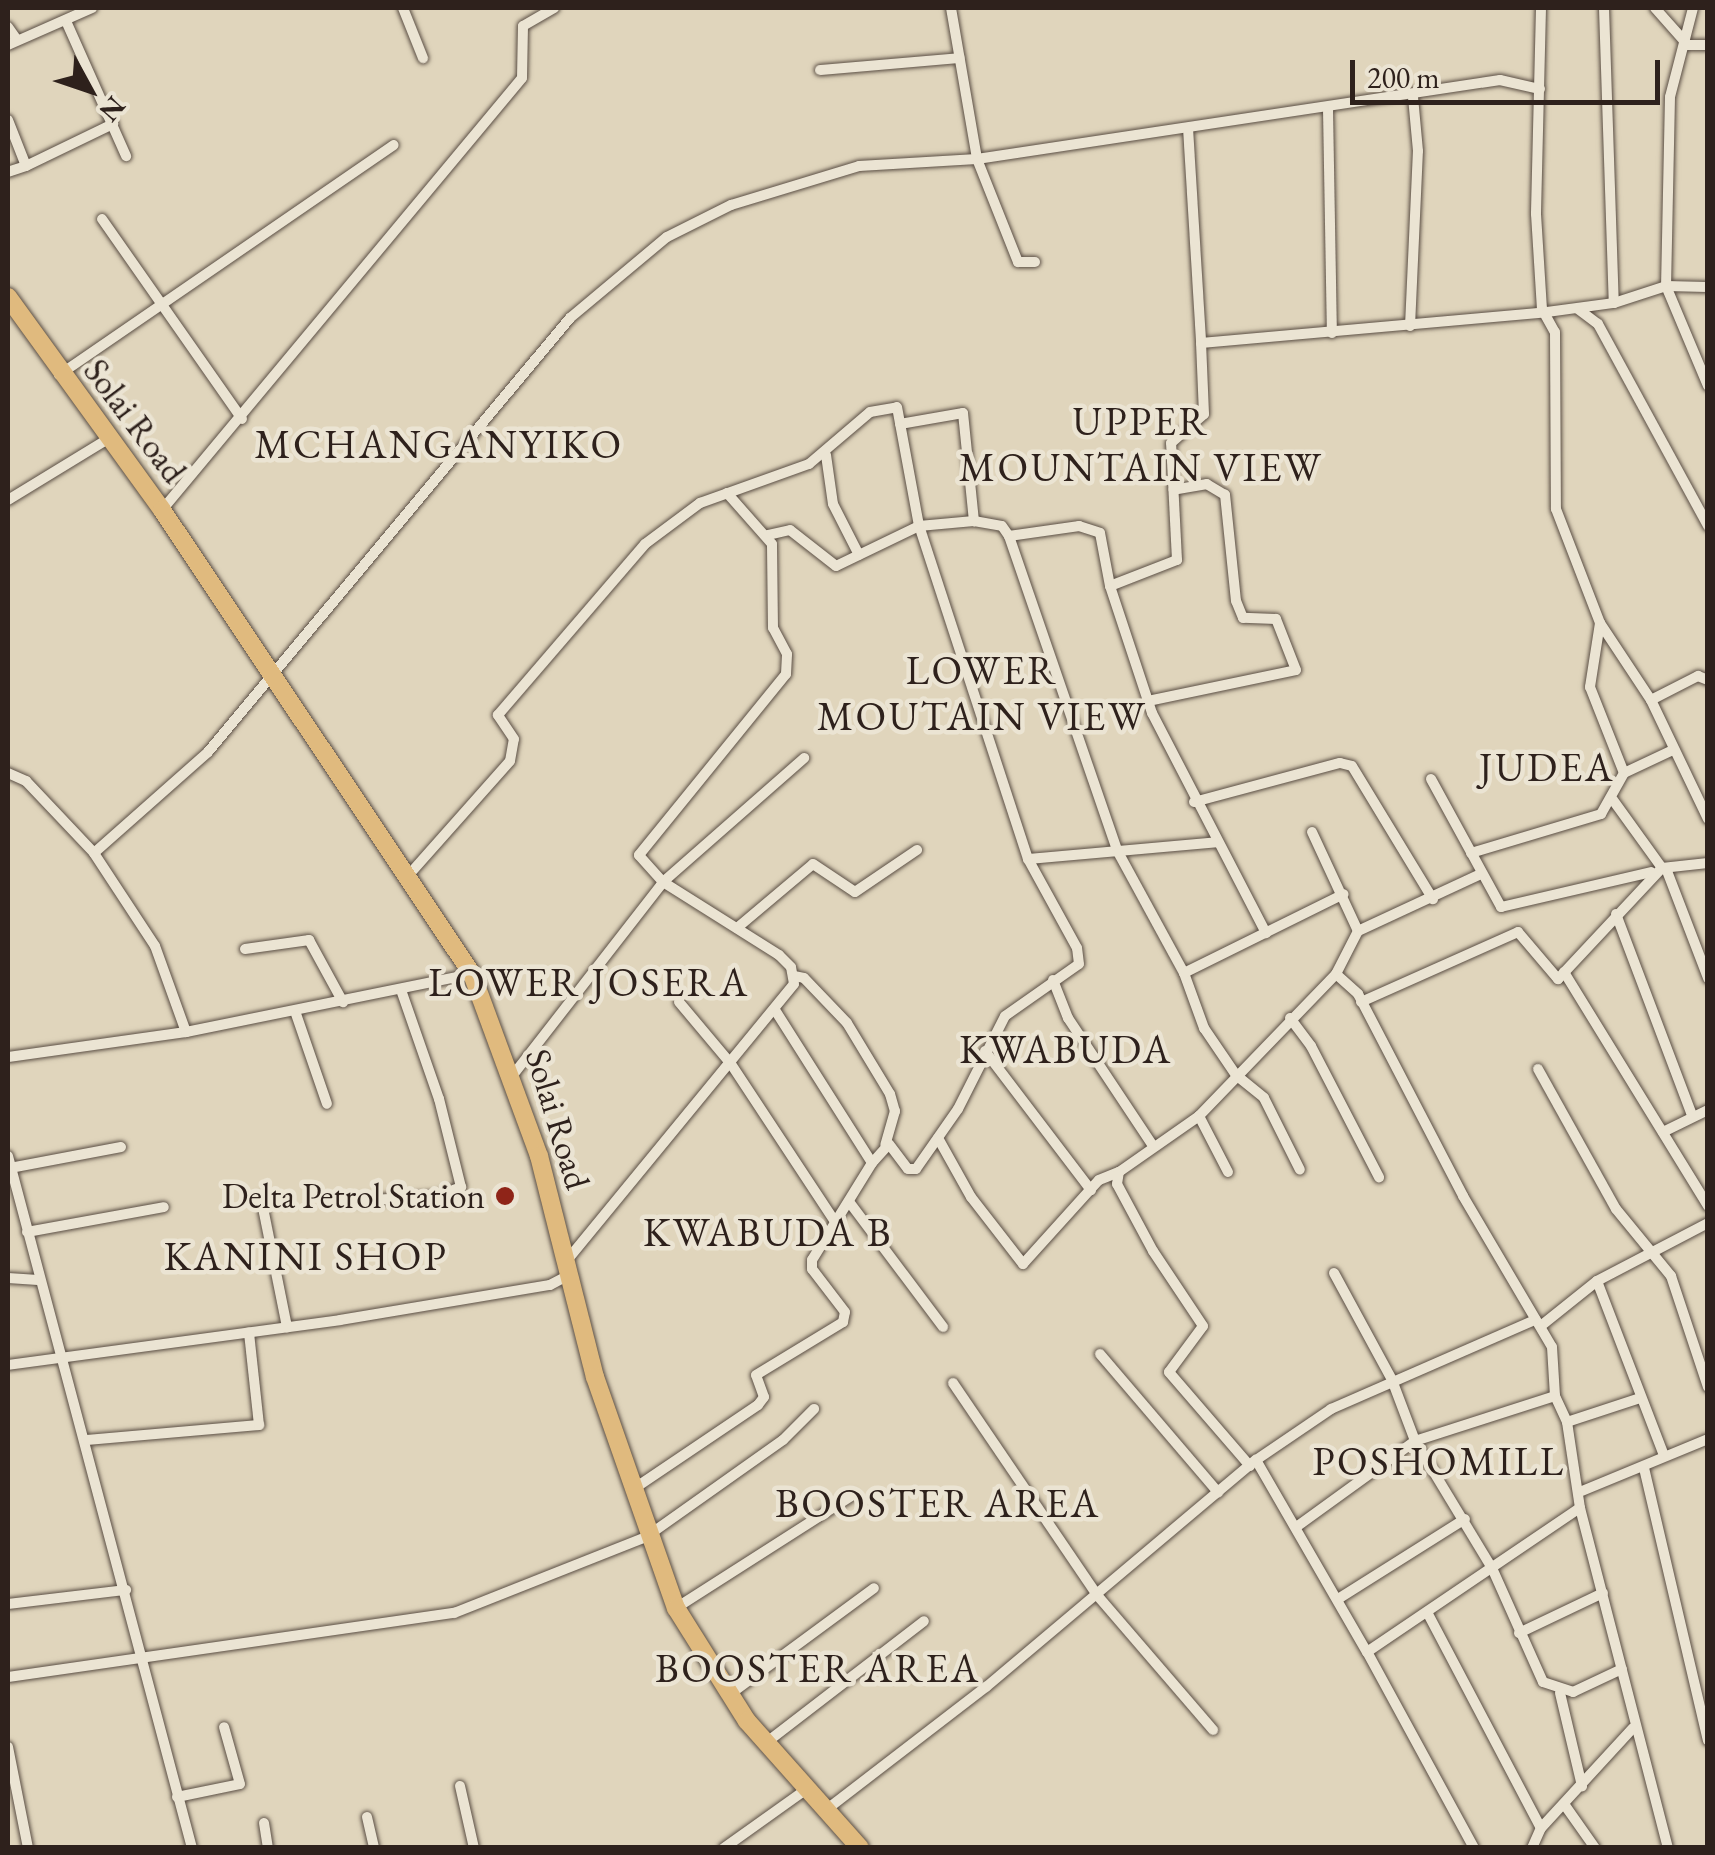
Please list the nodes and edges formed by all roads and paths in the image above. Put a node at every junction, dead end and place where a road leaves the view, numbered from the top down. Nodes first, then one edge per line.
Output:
1 (92, 8) edge
2 (403, 8) edge
3 (554, 8) edge
4 (950, 8) edge
5 (1541, 8) edge
6 (1604, 8) edge
7 (1655, 8) edge
8 (1693, 8) edge
9 (66, 20) junction
10 (8, 26) edge
11 (12, 42) edge
12 (1687, 45) junction
13 (1708, 46) edge
14 (423, 58) dead end
15 (959, 58) junction
16 (820, 70) dead end
17 (1540, 90) junction
18 (1412, 97) junction
19 (1328, 108) junction
20 (8, 120) edge
21 (112, 124) junction
22 (1188, 128) junction
23 (394, 145) dead end
24 (126, 156) dead end
25 (976, 158) junction
26 (26, 166) junction
27 (8, 172) edge
28 (102, 218) dead end
29 (1035, 262) dead end
30 (1666, 286) junction
31 (1708, 287) edge
32 (8, 298) edge
33 (1614, 303) junction
34 (163, 306) junction
35 (1577, 308) junction
36 (1547, 312) junction
37 (1410, 326) junction
38 (1332, 333) junction
39 (1202, 343) junction
40 (58, 375) junction
41 (1708, 386) edge
42 (242, 420) junction
43 (900, 424) junction
44 (108, 439) junction
45 (826, 455) junction
46 (1174, 490) junction
47 (727, 493) junction
48 (8, 500) edge
49 (162, 510) junction
50 (974, 521) junction
51 (919, 526) junction
52 (1708, 526) edge
53 (768, 535) junction
54 (1009, 536) junction
55 (859, 555) junction
56 (1110, 586) junction
57 (1600, 624) junction
58 (270, 671) junction
59 (1708, 680) edge
60 (1148, 700) junction
61 (1651, 700) junction
62 (1673, 750) junction
63 (804, 758) dead end
64 (1624, 772) junction
65 (8, 773) edge
66 (1431, 780) dead end
67 (1613, 800) junction
68 (1194, 802) junction
69 (1708, 819) edge
70 (1312, 832) dead end
71 (1217, 842) junction
72 (917, 850) dead end
73 (1118, 852) junction
74 (94, 853) junction
75 (1471, 853) junction
76 (1028, 859) junction
77 (1708, 863) edge
78 (1664, 869) junction
79 (1481, 874) junction
80 (407, 878) junction
81 (663, 882) junction
82 (1344, 894) junction
83 (1432, 899) junction
84 (1616, 914) junction
85 (736, 928) junction
86 (1358, 931) junction
87 (1266, 933) junction
88 (246, 950) dead end
89 (1564, 972) junction
90 (1184, 973) junction
91 (472, 974) junction
92 (1336, 974) junction
93 (794, 976) junction
94 (1708, 978) edge
95 (1053, 980) junction
96 (400, 990) junction
97 (343, 1002) junction
98 (679, 1002) dead end
99 (1361, 1002) junction
100 (775, 1010) junction
101 (295, 1012) junction
102 (1290, 1018) junction
103 (186, 1032) junction
104 (985, 1051) junction
105 (8, 1057) edge
106 (731, 1064) junction
107 (1538, 1069) dead end
108 (1236, 1074) junction
109 (513, 1075) junction
110 (327, 1104) dead end
111 (1708, 1110) edge
112 (1199, 1116) junction
113 (1692, 1116) junction
114 (1663, 1132) junction
115 (938, 1138) junction
116 (885, 1145) junction
117 (1152, 1146) junction
118 (121, 1147) dead end
119 (9, 1162) edge
120 (872, 1163) junction
121 (1300, 1170) dead end
122 (1119, 1172) junction
123 (1228, 1172) dead end
124 (1379, 1178) dead end
125 (1091, 1190) junction
126 (261, 1198) dead end
127 (356, 1202) dead end
128 (850, 1203) junction
129 (1708, 1206) edge
130 (164, 1208) dead end
131 (835, 1222) junction
132 (1708, 1223) edge
133 (26, 1232) junction
134 (1652, 1256) junction
135 (565, 1270) junction
136 (1334, 1273) dead end
137 (8, 1278) edge
138 (38, 1280) junction
139 (1597, 1282) junction
140 (1539, 1323) junction
141 (943, 1327) dead end
142 (287, 1328) junction
143 (250, 1333) junction
144 (1100, 1354) dead end
145 (63, 1358) junction
146 (8, 1365) edge
147 (1392, 1380) junction
148 (953, 1383) dead end
149 (1708, 1387) edge
150 (1554, 1396) junction
151 (1640, 1398) junction
152 (814, 1409) dead end
153 (1567, 1422) junction
154 (86, 1440) junction
155 (1415, 1441) junction
156 (1707, 1444) edge
157 (1663, 1453) junction
158 (1253, 1463) junction
159 (1644, 1468) junction
160 (632, 1490) junction
161 (1218, 1492) junction
162 (1582, 1492) junction
163 (851, 1496) dead end
164 (1580, 1508) junction
165 (1466, 1519) junction
166 (1299, 1525) junction
167 (646, 1538) junction
168 (1492, 1568) junction
169 (874, 1588) dead end
170 (126, 1590) junction
171 (1603, 1593) junction
172 (1097, 1595) junction
173 (1338, 1599) junction
174 (8, 1604) edge
175 (676, 1608) junction
176 (1427, 1612) junction
177 (924, 1621) dead end
178 (1520, 1633) junction
179 (1367, 1652) junction
180 (144, 1660) junction
181 (1622, 1669) junction
182 (8, 1677) edge
183 (1560, 1693) junction
184 (728, 1696) junction
185 (224, 1726) dead end
186 (1633, 1728) junction
187 (1213, 1730) dead end
188 (1708, 1741) edge
189 (767, 1742) junction
190 (8, 1747) edge
191 (460, 1786) dead end
192 (1582, 1787) junction
193 (808, 1788) junction
194 (177, 1797) junction
195 (1564, 1804) junction
196 (826, 1810) junction
197 (367, 1816) dead end
198 (264, 1822) dead end
199 (1541, 1828) junction
200 (28, 1848) edge
201 (192, 1848) edge
202 (268, 1848) edge
203 (374, 1848) edge
204 (474, 1848) edge
205 (724, 1848) edge
206 (860, 1848) edge
207 (1474, 1848) edge
208 (1532, 1848) edge
209 (1595, 1848) edge
210 (1668, 1848) edge

1 - 9 street
2 - 14 street
3 - 42 street
4 - 15 street
5 - 17 street
6 - 33 street
7 - 12 street
8 - 12 street
9 - 11 street
9 - 21 street
10 - 11 street
12 - 13 street
12 - 30 street
15 - 16 street
15 - 25 street
17 - 18 street
17 - 36 street
18 - 19 street
18 - 37 street
19 - 22 street
19 - 38 street
20 - 26 street
21 - 24 street
21 - 26 street
22 - 25 street
22 - 39 street
23 - 34 street
25 - 29 street
25 - 58 street
26 - 27 street
28 - 34 street
30 - 31 street
30 - 33 street
30 - 41 street
32 - 40 highway, Solai Road
33 - 35 street
34 - 40 street
34 - 42 street
35 - 36 street
35 - 52 street
36 - 37 street
36 - 57 street
37 - 38 street
38 - 39 street
39 - 46 street
40 - 44 highway, Solai Road
42 - 49 street
43 - 45 street
43 - 50 street
43 - 51 street
44 - 48 street
44 - 49 highway, Solai Road
45 - 47 street
45 - 55 street
46 - 56 street
46 - 60 street
47 - 53 street
47 - 80 street
49 - 58 highway, Solai Road
50 - 51 street
50 - 54 street
51 - 55 street
51 - 76 street
53 - 55 street
53 - 81 street
54 - 56 street
54 - 73 street
56 - 60 street
57 - 61 street
57 - 64 street
58 - 74 street
58 - 80 highway, Solai Road
59 - 61 street
60 - 68 street
61 - 62 street
62 - 64 street
62 - 69 street
63 - 81 street
64 - 67 street
65 - 74 street
66 - 75 street
67 - 75 street
67 - 78 street
68 - 71 street
68 - 83 street
70 - 82 street
71 - 73 street
71 - 87 street
72 - 85 street
73 - 76 street
73 - 90 street
74 - 103 street
75 - 79 street
76 - 95 street
77 - 78 street
78 - 79 street
78 - 84 street
78 - 94 street
79 - 83 street
80 - 91 highway, Solai Road
81 - 85 street
81 - 109 street
82 - 86 street
82 - 87 street
83 - 86 street
84 - 89 street
84 - 113 street
85 - 93 street
86 - 92 street
87 - 90 street
88 - 97 street
89 - 99 street
89 - 114 street
90 - 108 street
91 - 96 street
91 - 109 highway, Solai Road
92 - 99 street
92 - 102 street
93 - 100 street
93 - 116 street
95 - 104 street
95 - 117 street
96 - 97 street
96 - 127 street
97 - 101 street
98 - 106 street
99 - 140 street
100 - 106 street
100 - 120 street
101 - 103 street
101 - 110 street
102 - 108 street
102 - 124 street
103 - 105 street
104 - 115 street
104 - 125 street
106 - 131 street
106 - 135 street
107 - 134 street
108 - 112 street
108 - 121 street
109 - 135 highway, Solai Road
111 - 113 street
112 - 117 street
112 - 123 street
113 - 114 street
114 - 129 street
115 - 116 street
115 - 125 street
116 - 120 street
117 - 122 street
118 - 119 street
119 - 133 street
120 - 128 street
122 - 125 street
122 - 158 street
126 - 142 street
128 - 131 street
128 - 141 street
130 - 133 street
131 - 160 street
132 - 134 street
133 - 138 street
134 - 139 street
134 - 149 street
135 - 142 street
135 - 160 highway, Solai Road
136 - 147 street
137 - 138 street
138 - 145 street
139 - 140 street
139 - 151 street
140 - 147 street
140 - 150 street
142 - 143 street
143 - 145 street
143 - 154 street
144 - 161 street
145 - 146 street
145 - 154 street
147 - 155 street
147 - 158 street
148 - 172 street
150 - 153 street
150 - 155 street
151 - 153 street
151 - 157 street
152 - 167 street
153 - 162 street
154 - 170 street
155 - 165 street
155 - 166 street
156 - 157 street
157 - 159 street
158 - 161 street
158 - 166 street
159 - 162 street
159 - 188 street
160 - 167 highway, Solai Road
161 - 172 street
162 - 164 street
163 - 175 street
164 - 168 street
164 - 171 street
165 - 168 street
165 - 173 street
166 - 173 street
167 - 175 highway, Solai Road
167 - 180 street
168 - 176 street
168 - 178 street
169 - 184 street
170 - 174 street
170 - 180 street
171 - 178 street
171 - 181 street
172 - 187 street
172 - 196 street
173 - 179 street
175 - 184 highway, Solai Road
176 - 179 street
176 - 199 street
177 - 189 street
178 - 183 street
179 - 207 street
180 - 182 street
180 - 194 street
181 - 183 street
181 - 186 street
183 - 192 street
184 - 189 highway, Solai Road
185 - 194 street
186 - 192 street
186 - 210 street
189 - 193 highway, Solai Road
190 - 200 street
191 - 204 street
192 - 195 street
193 - 196 highway, Solai Road
193 - 205 street
194 - 201 street
195 - 199 street
195 - 209 street
196 - 206 highway, Solai Road
197 - 203 street
198 - 202 street
199 - 208 street

